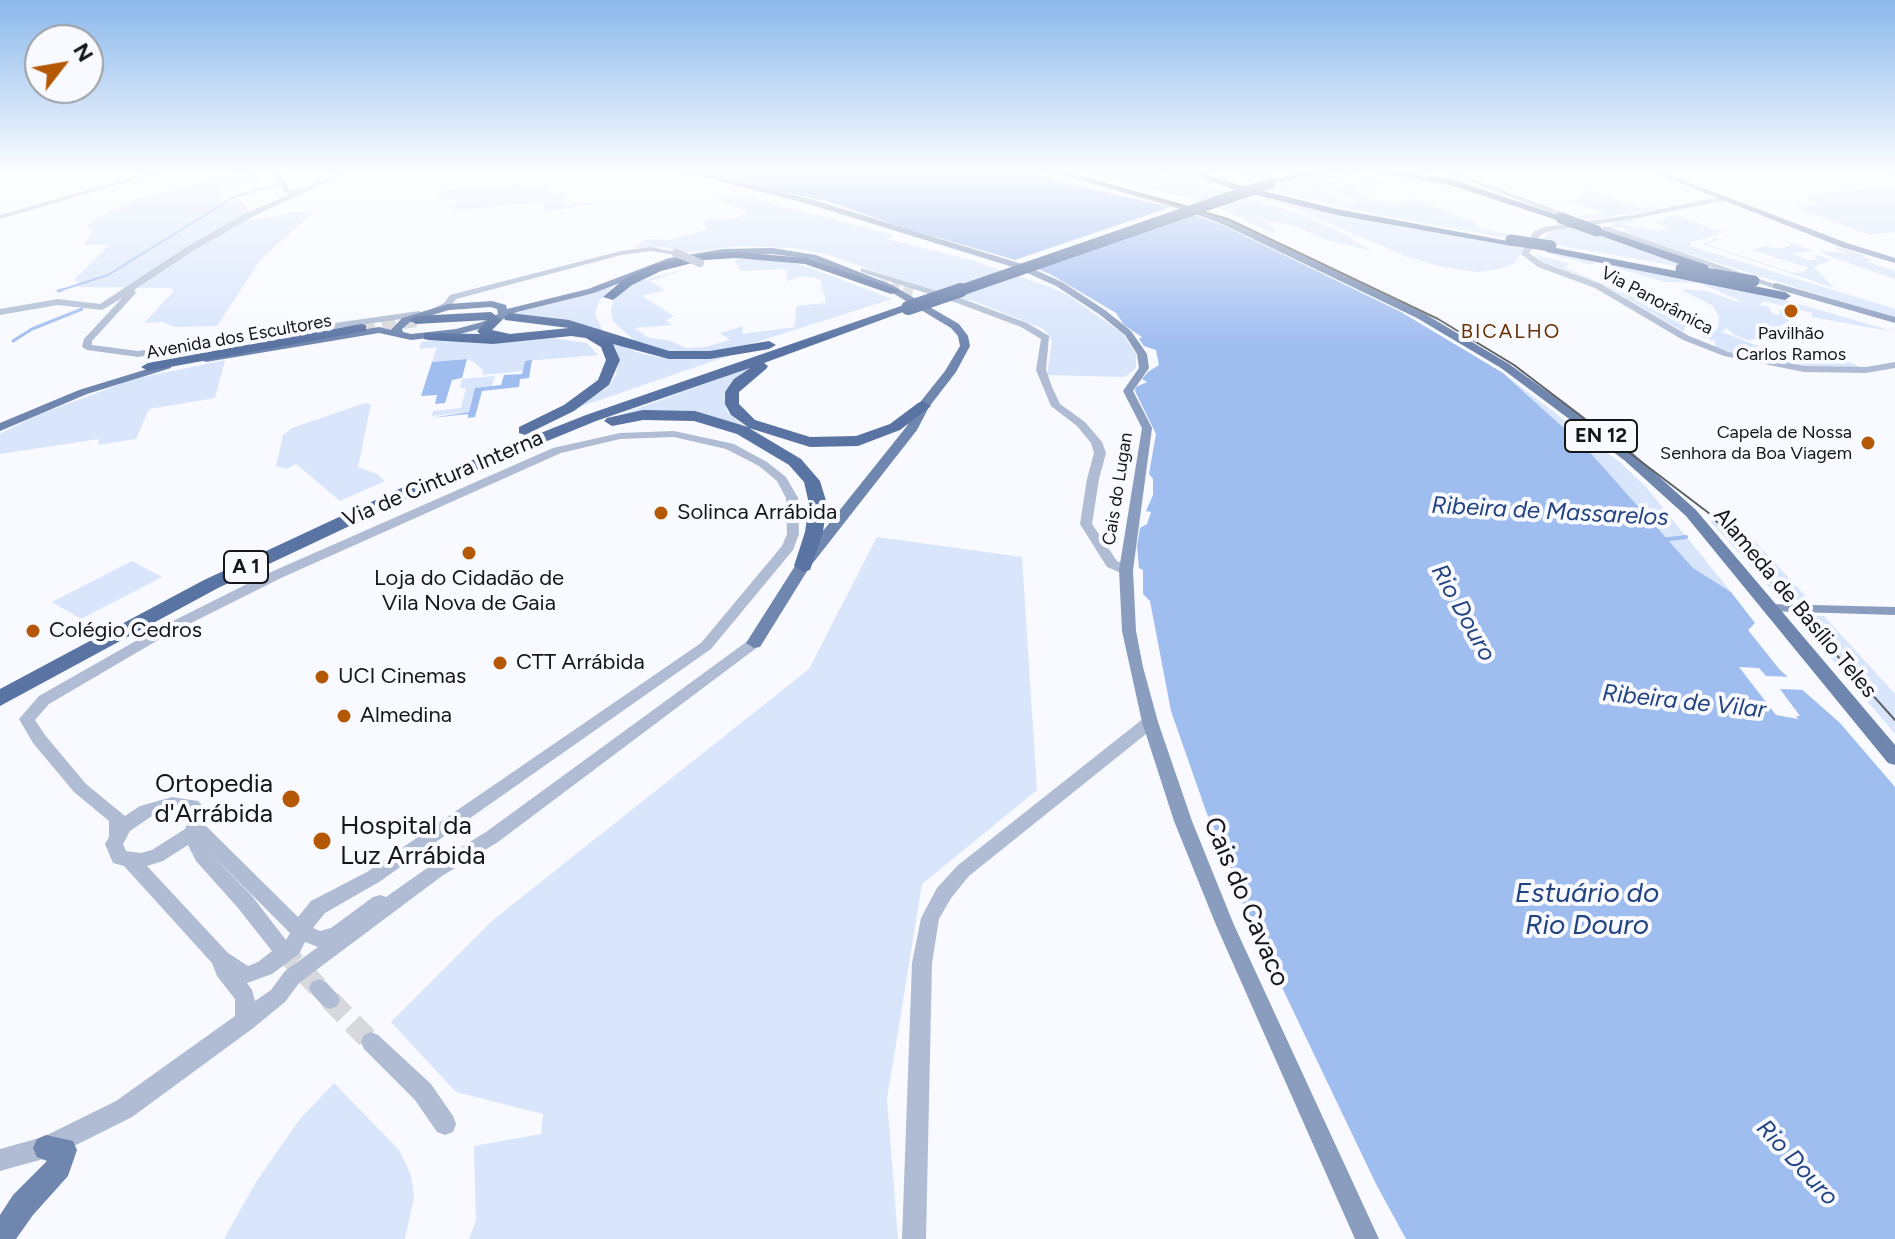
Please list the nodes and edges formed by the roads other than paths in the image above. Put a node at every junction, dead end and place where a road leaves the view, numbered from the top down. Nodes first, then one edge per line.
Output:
1 (225, 229) edge
2 (897, 229) edge
3 (1120, 229) edge
4 (1239, 229) edge
5 (1438, 229) edge
6 (1449, 229) edge
7 (1548, 229) edge
8 (1598, 229) edge
9 (1802, 229) edge
10 (1512, 241) junction
11 (1551, 248) junction
12 (737, 251) junction
13 (1895, 261) edge
14 (701, 263) joint
15 (862, 274) junction
16 (632, 277) junction
17 (127, 291) junction
18 (913, 291) tunnel mouth
19 (1780, 291) junction
20 (453, 297) junction
21 (901, 301) junction
22 (973, 307) junction
23 (434, 310) junction
24 (0, 312) edge
25 (495, 312) junction
26 (1895, 320) edge
27 (378, 322) junction
28 (407, 323) junction
29 (361, 328) tunnel mouth
30 (583, 328) junction
31 (1895, 328) edge
32 (429, 336) junction
33 (621, 340) junction
34 (786, 346) junction
35 (1895, 365) edge
36 (148, 367) junction
37 (923, 406) junction
38 (0, 424) edge
39 (518, 434) junction
40 (500, 454) junction
41 (803, 566) junction
42 (1126, 570) junction
43 (1770, 608) junction
44 (1895, 611) edge
45 (754, 643) joint
46 (0, 682) edge
47 (0, 698) edge
48 (1150, 722) junction
49 (1895, 758) edge
50 (194, 831) junction
51 (117, 835) junction
52 (130, 860) junction
53 (436, 871) junction
54 (300, 931) junction
55 (336, 935) junction
56 (281, 948) tunnel mouth
57 (221, 959) junction
58 (292, 977) junction
59 (245, 1022) junction
60 (371, 1042) tunnel mouth
61 (445, 1124) dead end
62 (46, 1148) junction
63 (0, 1160) edge
64 (0, 1239) edge
65 (914, 1239) edge
66 (1367, 1239) edge

1 - 17 street
2 - 42 main road, Cais do Lugan
3 - 21 highway, A 1, bridge
4 - 43 main road, Alameda de Basílio Teles / EN 12
5 - 10 highway
6 - 10 highway
7 - 35 street, Via Panorâmica
8 - 19 highway, bridge
9 - 13 main road
10 - 11 highway, bridge
11 - 19 highway
11 - 19 highway, bridge
12 - 15 street
12 - 16 main road
12 - 21 main road
14 - 16 highway
14 - 20 street, bridge
15 - 22 street
15 - 25 main road
16 - 21 highway
16 - 25 main road
16 - 33 highway
17 - 24 street
17 - 27 street
18 - 22 street
19 - 26 main road
19 - 31 main road
20 - 23 street
20 - 25 street
21 - 34 highway, Via de Cintura Interna / A 1
21 - 37 main road
22 - 42 street
23 - 25 main road
23 - 28 main road
25 - 28 highway
25 - 30 highway
25 - 30 highway
25 - 32 main road
27 - 28 street
27 - 28 street
28 - 32 main road
28 - 36 main road, Avenida dos Escultores
28 - 38 main road, Avenida dos Escultores
29 - 36 highway
30 - 33 highway
32 - 39 highway
33 - 34 highway
34 - 37 highway
34 - 39 highway, Via de Cintura Interna / A 1
34 - 40 highway, Via de Cintura Interna / A 1
36 - 38 main road, Avenida dos Escultores
37 - 41 main road
39 - 46 highway, Via de Cintura Interna / A 1
40 - 41 highway
40 - 47 highway, Via de Cintura Interna / A 1
41 - 45 main road
42 - 48 main road, Cais do Cavaco
43 - 44 main road
43 - 49 main road, Alameda de Basílio Teles / EN 12
45 - 53 street
48 - 65 street
48 - 66 main road, Cais do Cavaco
50 - 51 street
50 - 52 street
50 - 54 street
50 - 56 street
51 - 52 street
51 - 54 street
52 - 57 street
53 - 55 street
53 - 58 street
54 - 55 street
54 - 57 street
55 - 58 street
57 - 59 street
58 - 59 street
59 - 62 street
60 - 61 street
62 - 63 street
62 - 64 main road

